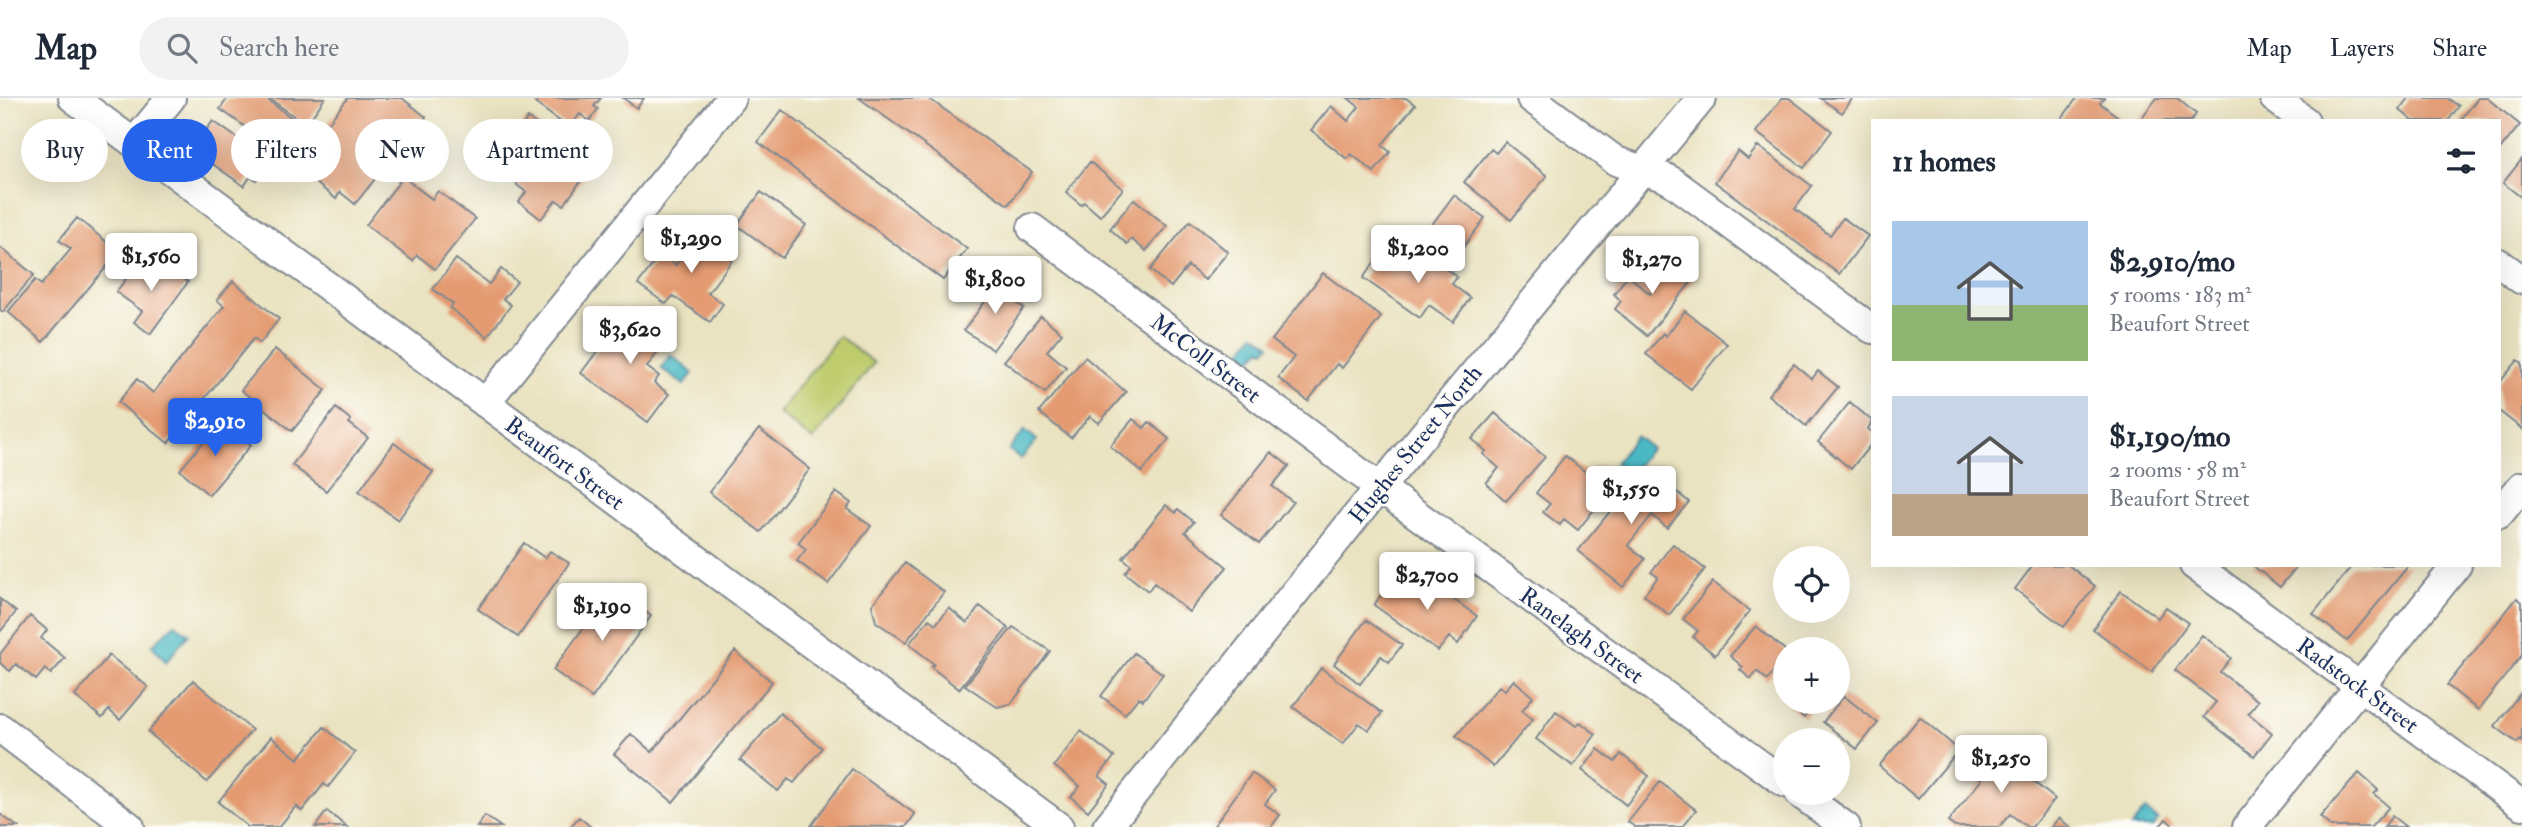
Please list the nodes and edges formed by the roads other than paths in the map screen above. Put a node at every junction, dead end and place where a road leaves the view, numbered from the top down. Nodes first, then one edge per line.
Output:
1 (73, 98) edge
2 (171, 98) edge
3 (731, 98) edge
4 (1531, 98) edge
5 (1702, 98) edge
6 (2274, 98) edge
7 (154, 119) edge
8 (2302, 119) edge
9 (122, 134) edge
10 (1641, 169) junction
11 (186, 182) edge
12 (1032, 229) dead end
13 (2501, 264) edge
14 (2522, 280) edge
15 (1871, 328) edge
16 (485, 404) junction
17 (2522, 486) edge
18 (1380, 487) junction
19 (2501, 512) edge
20 (2197, 567) edge
21 (2455, 567) edge
22 (2358, 686) junction
23 (0, 728) edge
24 (1773, 774) edge
25 (1816, 805) edge
26 (2522, 805) edge
27 (130, 827) edge
28 (1059, 827) edge
29 (1107, 827) edge
30 (1846, 827) edge
31 (2247, 827) edge

1 - 9 street, Beaufort Street
2 - 7 street
3 - 16 street
4 - 10 street
5 - 10 street, Hughes Street North
6 - 8 street
10 - 15 street
10 - 18 street, Hughes Street North
11 - 16 street, Beaufort Street
12 - 18 street, McColl Street
13 - 14 street
16 - 28 street, Beaufort Street
17 - 19 street
18 - 24 street, Ranelagh Street
18 - 29 street, Hughes Street North
20 - 22 street, Radstock Street
21 - 22 street
22 - 26 street, Radstock Street
22 - 31 street
23 - 27 street
25 - 30 street

